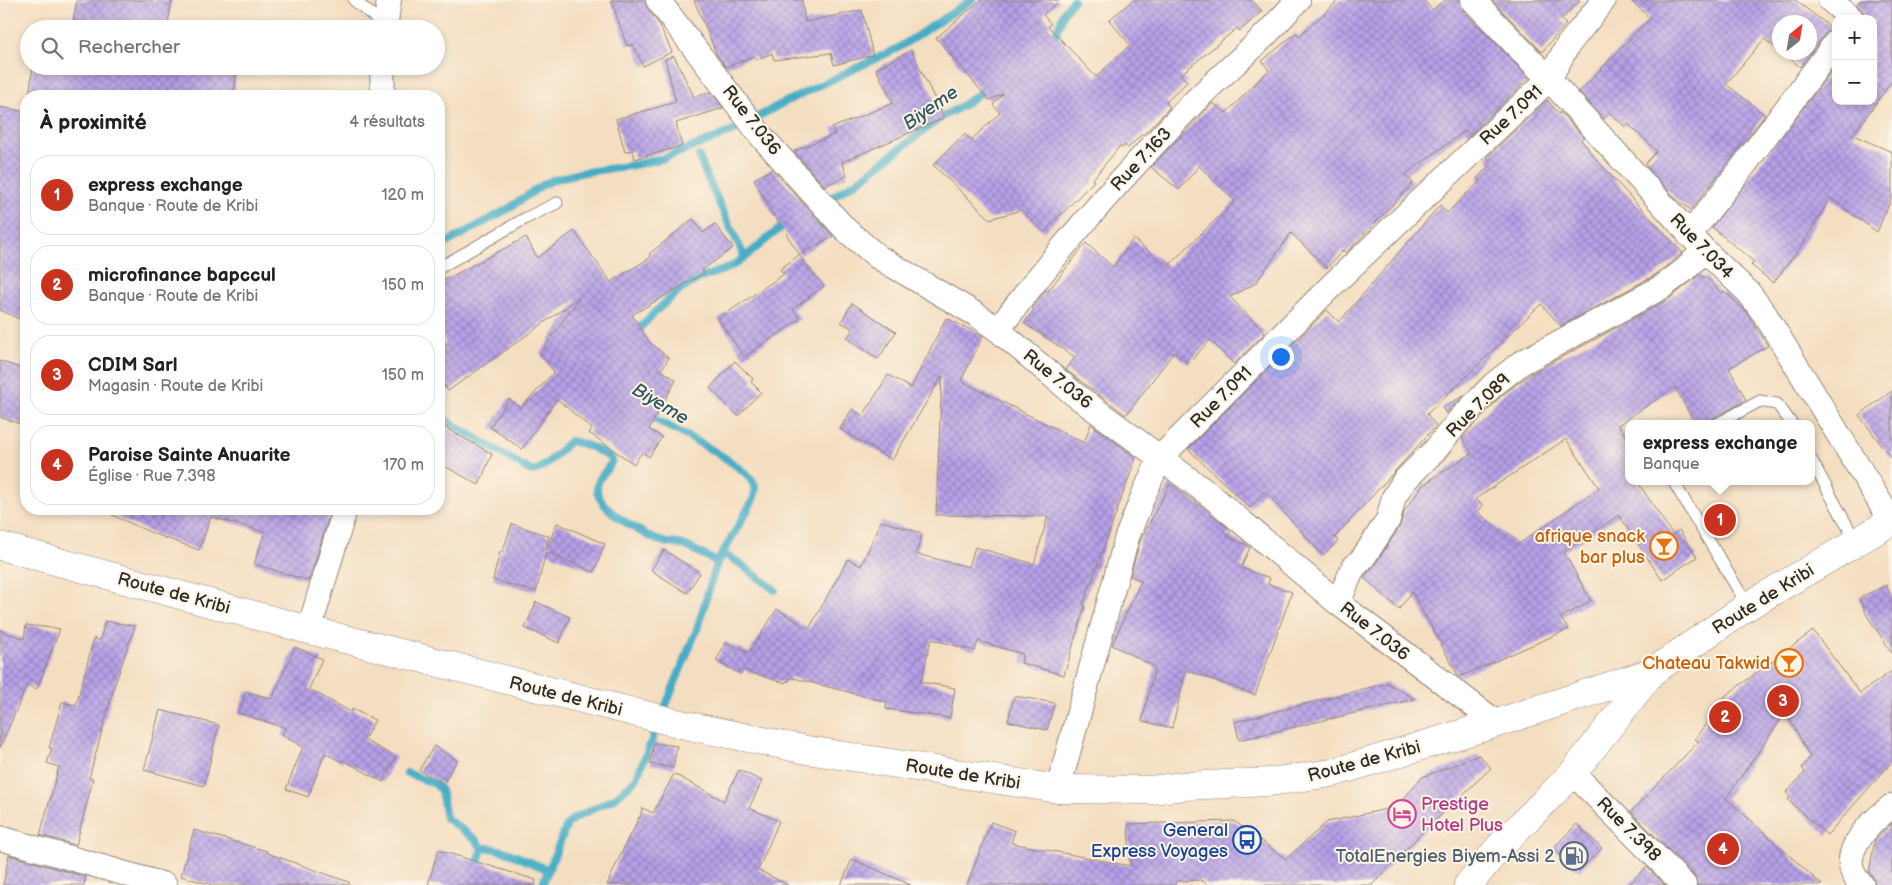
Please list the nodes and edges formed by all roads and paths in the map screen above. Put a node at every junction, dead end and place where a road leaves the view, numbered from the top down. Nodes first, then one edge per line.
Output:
1 (354, 0) edge
2 (389, 0) edge
3 (658, 0) edge
4 (1298, 0) edge
5 (1473, 0) edge
6 (1604, 0) edge
7 (1830, 0) edge
8 (1847, 15) edge
9 (376, 20) edge
10 (386, 20) edge
11 (1832, 47) edge
12 (382, 75) edge
13 (1549, 79) junction
14 (383, 90) edge
15 (557, 203) dead end
16 (1696, 242) junction
17 (445, 265) edge
18 (998, 330) junction
19 (1724, 420) edge
20 (1789, 420) edge
21 (1160, 458) junction
22 (1815, 466) edge
23 (1675, 485) edge
24 (343, 515) edge
25 (1892, 521) edge
26 (1856, 542) junction
27 (0, 546) edge
28 (1338, 603) junction
29 (1748, 606) junction
30 (309, 630) junction
31 (1652, 672) junction
32 (1497, 723) junction
33 (1573, 773) junction
34 (1058, 789) junction
35 (1892, 806) edge
36 (0, 838) edge
37 (165, 885) edge
38 (1468, 885) edge
39 (1684, 885) edge
40 (1862, 885) edge

1 - 9 lane
2 - 10 street
3 - 18 street, Rue 7.036
4 - 18 street, Rue 7.163
5 - 13 street, Rue 7.034
6 - 13 street, Rue 7.091
7 - 8 street
11 - 16 street, Rue 7.089
12 - 14 street
13 - 16 street, Rue 7.034
13 - 21 street, Rue 7.091
15 - 17 lane
16 - 25 street, Rue 7.034
16 - 28 street, Rue 7.089
18 - 21 street, Rue 7.036
19 - 20 lane
21 - 28 street, Rue 7.036
21 - 34 street, Rue 7.091
22 - 26 lane
23 - 29 lane
24 - 30 street
25 - 26 main road, Route de Kribi
26 - 29 main road, Route de Kribi
27 - 30 main road, Route de Kribi
28 - 32 street, Rue 7.036
29 - 31 main road, Route de Kribi
30 - 34 main road, Route de Kribi
31 - 32 main road, Route de Kribi
31 - 33 main road
32 - 34 main road, Route de Kribi
33 - 38 main road
33 - 39 street, Rue 7.398
35 - 40 street
36 - 37 street

